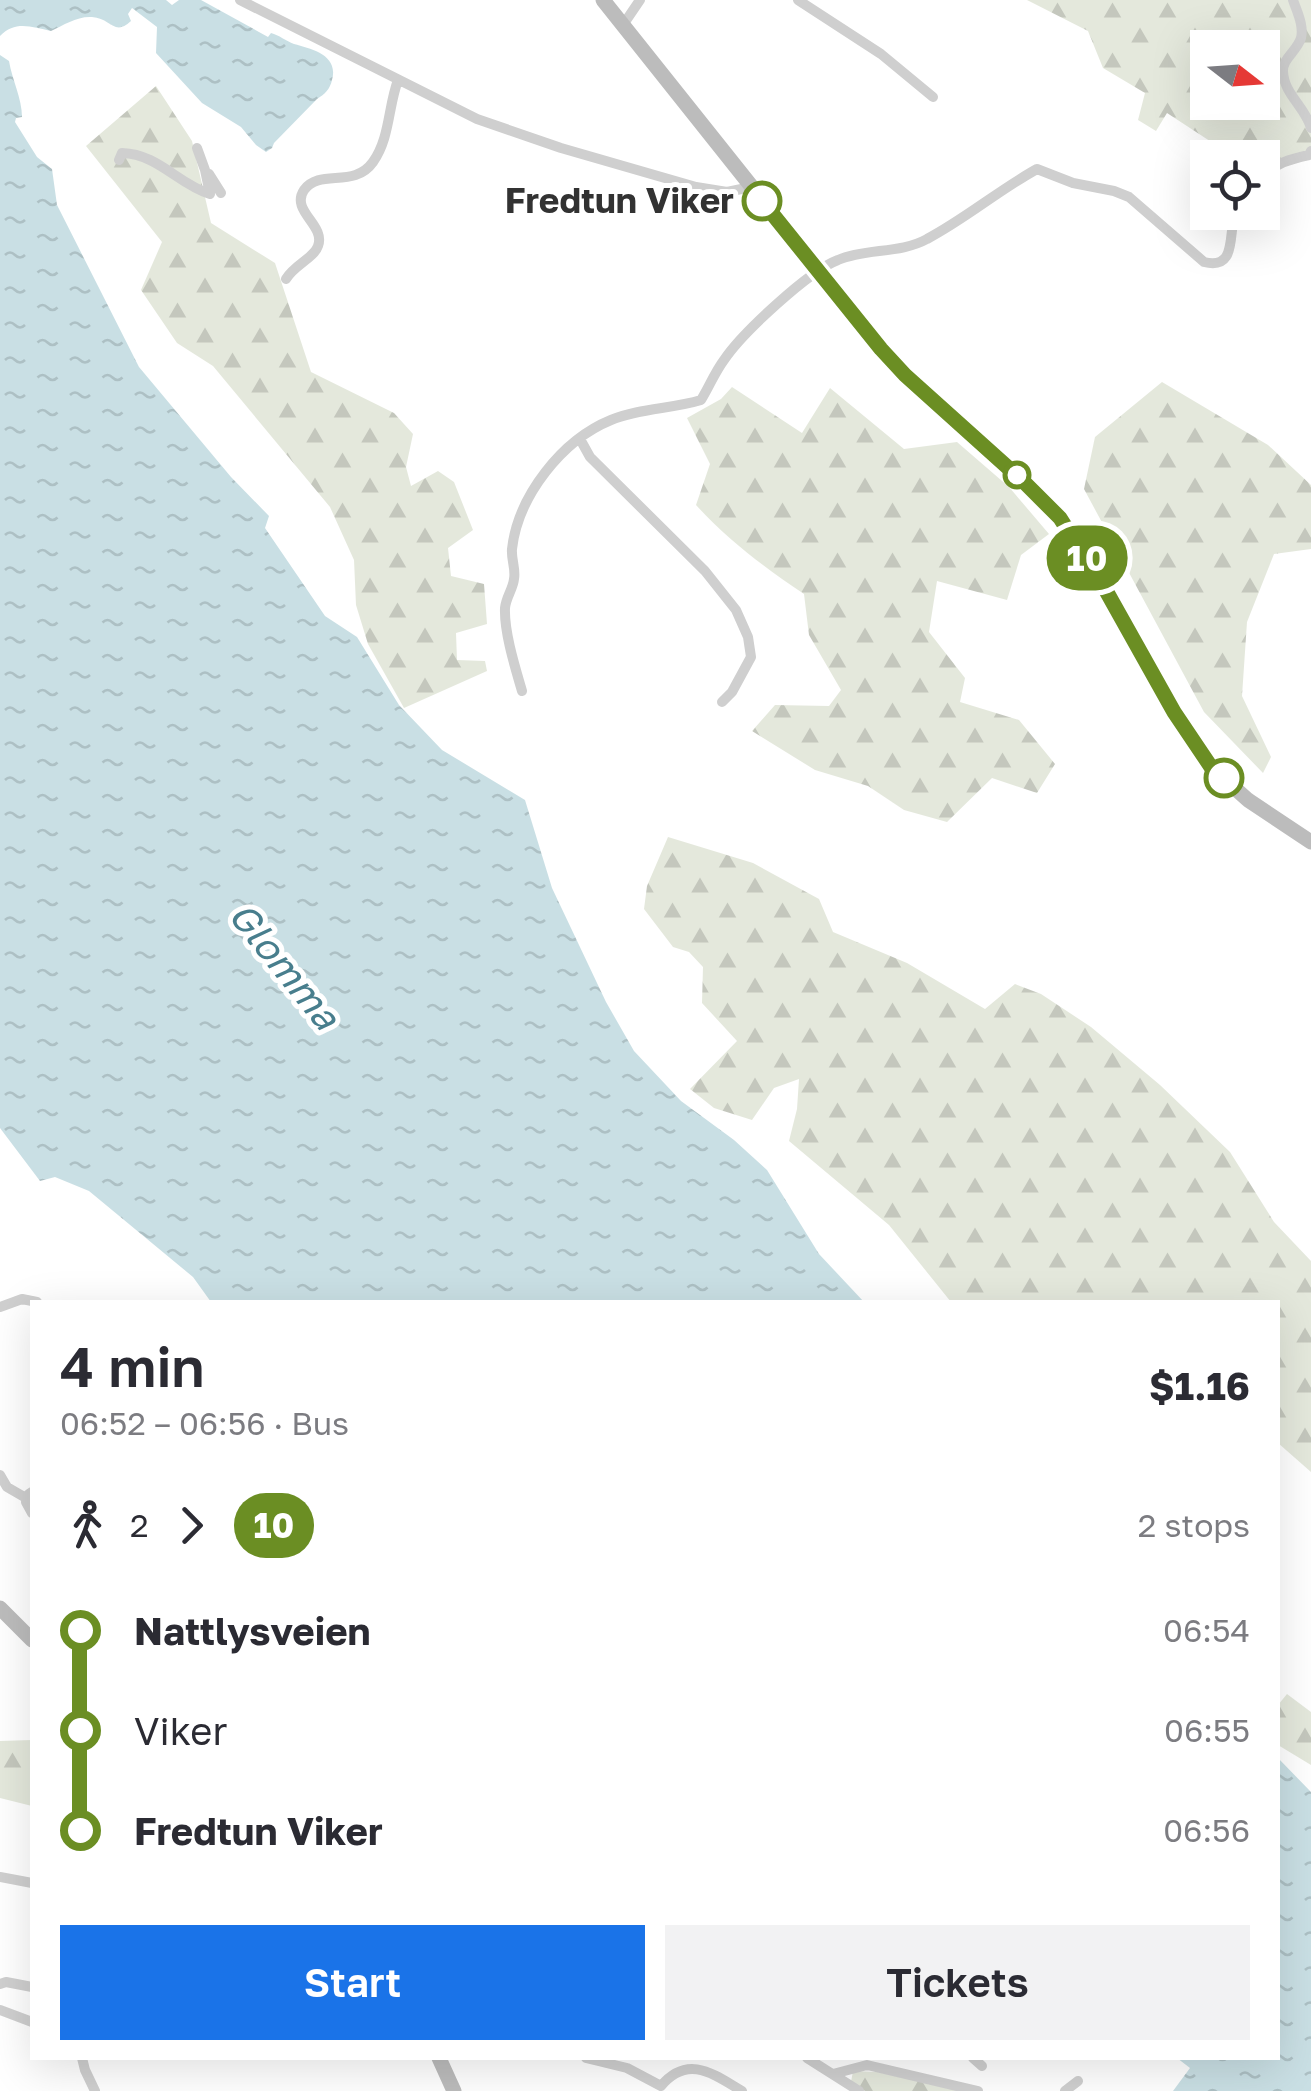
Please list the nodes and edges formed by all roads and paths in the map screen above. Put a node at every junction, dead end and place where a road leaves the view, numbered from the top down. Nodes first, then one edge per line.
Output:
1 (240, 0) edge
2 (602, 0) edge
3 (640, 0) edge
4 (798, 0) edge
5 (1292, 0) edge
6 (623, 25) junction
7 (398, 80) junction
8 (932, 97) dead end
9 (1311, 128) edge
10 (197, 148) dead end
11 (1311, 151) edge
12 (120, 160) dead end
13 (203, 164) junction
14 (1280, 164) edge
15 (751, 187) junction
16 (221, 193) dead end
17 (1232, 230) edge
18 (819, 272) junction
19 (286, 279) dead end
20 (580, 439) junction
21 (522, 691) dead end
22 (722, 702) dead end
23 (1311, 842) edge
24 (30, 1301) edge
25 (0, 1307) edge
26 (0, 1475) edge
27 (29, 1495) edge
28 (0, 1608) edge
29 (30, 1638) edge
30 (0, 1878) edge
31 (30, 1883) edge
32 (0, 1984) edge
33 (30, 1988) edge
34 (0, 2010) edge
35 (30, 2021) edge
36 (82, 2060) edge
37 (441, 2060) edge
38 (594, 2060) edge
39 (811, 2060) edge
40 (833, 2074) junction
41 (1078, 2081) dead end
42 (660, 2088) edge
43 (95, 2091) edge
44 (454, 2091) edge
45 (742, 2091) edge
46 (860, 2091) edge
47 (978, 2091) edge
48 (1065, 2091) edge

1 - 7 street
2 - 6 main road
3 - 6 street
4 - 8 street
5 - 9 street
6 - 15 main road
7 - 15 street
7 - 19 street
10 - 13 street
11 - 14 street
12 - 13 street
13 - 16 street
15 - 18 main road
17 - 18 street
18 - 20 street
18 - 23 main road
20 - 21 street
20 - 22 street
24 - 25 street
26 - 27 street
28 - 29 main road
30 - 31 street
32 - 33 street
34 - 35 street
36 - 43 street
37 - 44 main road
38 - 42 street
39 - 40 street
40 - 46 street
40 - 47 street
41 - 48 street
42 - 45 street

